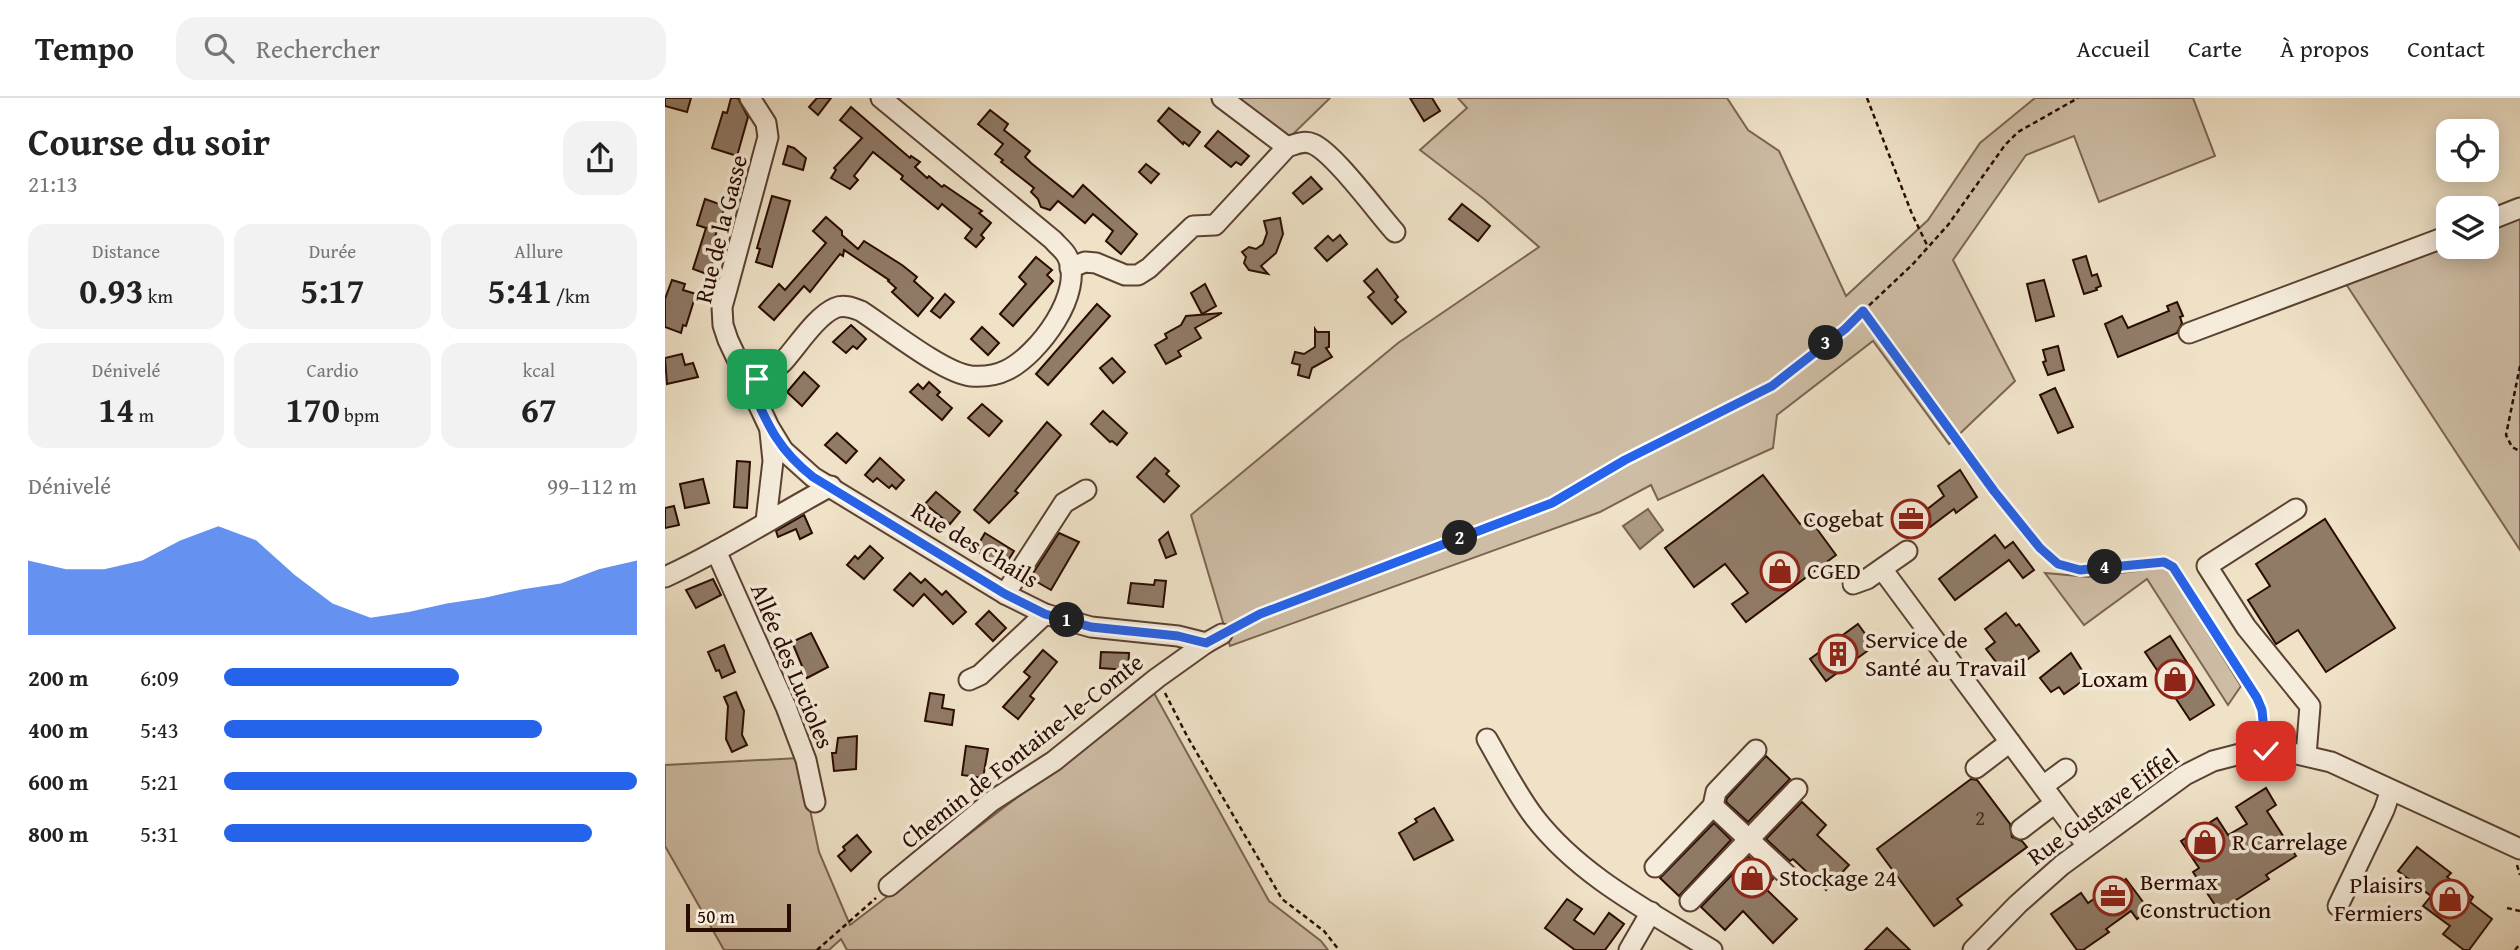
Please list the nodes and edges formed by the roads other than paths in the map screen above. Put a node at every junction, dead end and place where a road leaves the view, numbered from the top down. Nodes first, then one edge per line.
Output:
1 (750, 98) edge
2 (881, 98) edge
3 (1222, 98) edge
4 (1287, 147) junction
5 (2520, 208) edge
6 (2499, 216) edge
7 (1395, 232) dead end
8 (2436, 240) edge
9 (1070, 268) junction
10 (2189, 333) dead end
11 (749, 383) junction
12 (769, 427) junction
13 (813, 477) joint
14 (831, 486) junction
15 (1086, 490) dead end
16 (2296, 509) dead end
17 (767, 521) junction
18 (716, 551) junction
19 (1881, 568) dead end
20 (665, 577) edge
21 (1005, 594) junction
22 (1045, 614) junction
23 (1214, 638) joint
24 (969, 680) dead end
25 (1487, 739) dead end
26 (2010, 742) junction
27 (1756, 750) dead end
28 (2307, 755) junction
29 (1976, 768) dead end
30 (2066, 769) dead end
31 (2043, 786) junction
32 (1797, 789) dead end
33 (2391, 790) junction
34 (815, 802) dead end
35 (2056, 803) junction
36 (1713, 806) junction
37 (2021, 829) dead end
38 (1749, 839) junction
39 (2087, 846) junction
40 (2520, 849) edge
41 (1655, 867) dead end
42 (1787, 875) dead end
43 (889, 886) road end
44 (1691, 901) dead end
45 (2338, 906) dead end
46 (1651, 912) junction
47 (1629, 950) edge
48 (1712, 950) edge
49 (1973, 950) edge

1 - 11 street, Rue de la Gasse
2 - 9 street
3 - 4 street
4 - 7 street
4 - 9 street
5 - 6 street
8 - 10 street
9 - 11 street
11 - 12 street, Rue de la Gasse
12 - 13 street, Rue de la Gasse
12 - 17 street
13 - 14 street, Rue des Chails
14 - 17 street
14 - 21 street, Rue des Chails
15 - 21 street
16 - 28 street
17 - 18 street
18 - 20 street
18 - 34 street, Allée des Lucioles
19 - 26 street
21 - 22 street, Rue des Chails
22 - 23 street, Rue des Chails
22 - 24 street
23 - 43 street, Chemin de Fontaine-le-Comte
25 - 46 street
26 - 29 street
26 - 31 street
27 - 36 street
28 - 33 street, Rue Gustave Eiffel
28 - 39 street, Rue Gustave Eiffel
30 - 31 street
31 - 35 street
32 - 38 street
33 - 40 street, Rue Gustave Eiffel
33 - 45 street
35 - 37 street
35 - 39 street
36 - 38 street
36 - 41 street
38 - 42 street
38 - 44 street
39 - 49 street, Rue Gustave Eiffel
46 - 47 street
46 - 48 street

